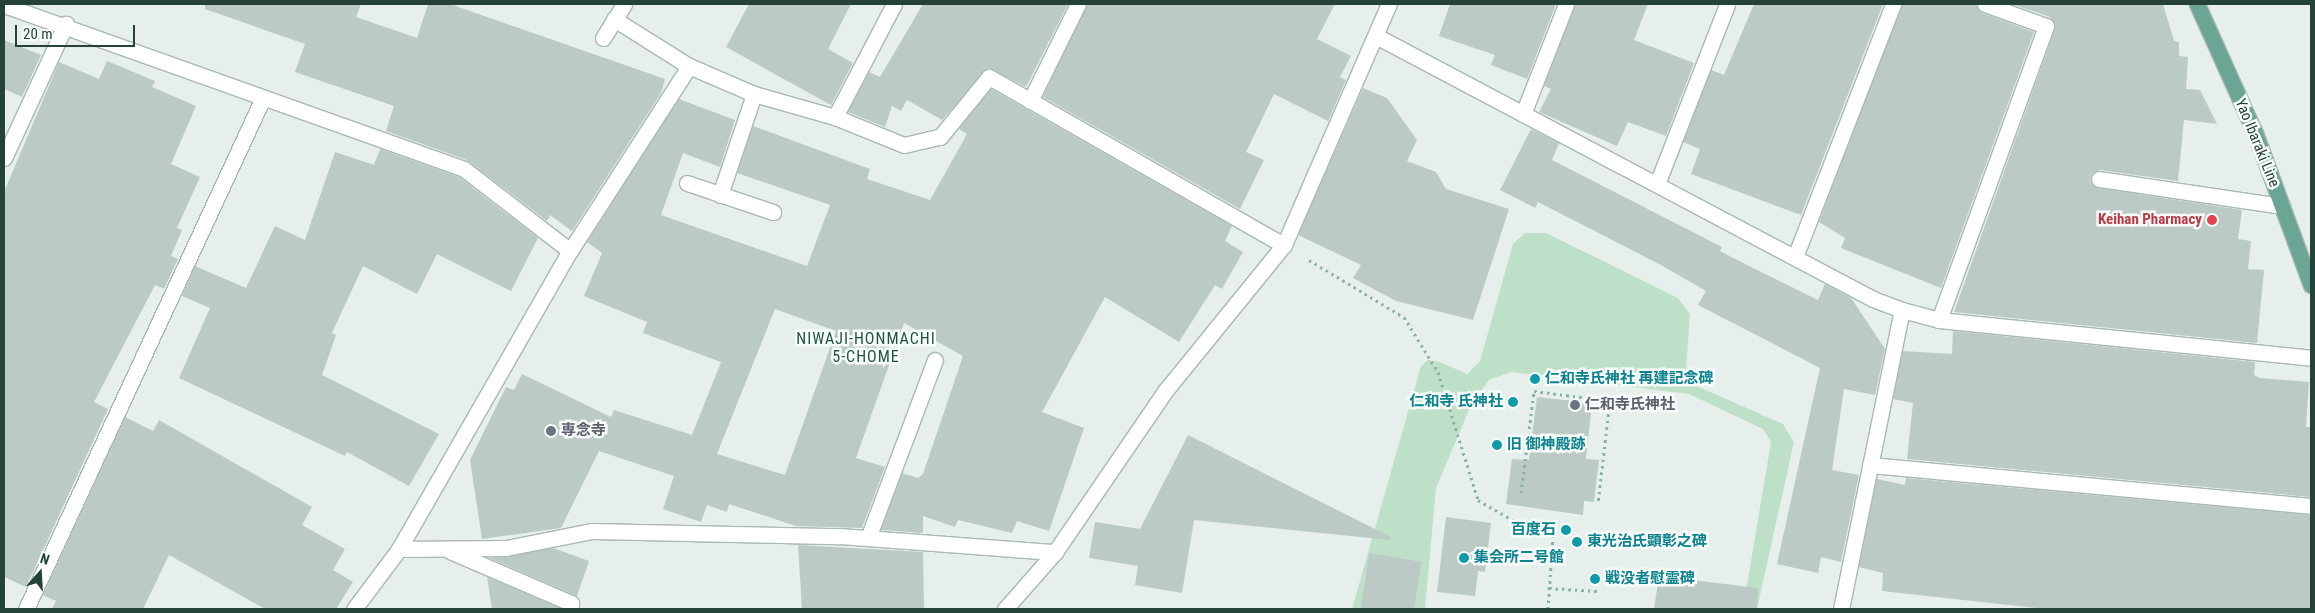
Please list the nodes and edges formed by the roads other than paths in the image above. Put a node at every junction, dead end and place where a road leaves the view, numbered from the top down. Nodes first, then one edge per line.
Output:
1 (624, 4) edge
2 (894, 4) edge
3 (1078, 4) edge
4 (1388, 4) edge
5 (1566, 4) edge
6 (1727, 4) edge
7 (1893, 4) edge
8 (1985, 4) edge
9 (2197, 4) edge
10 (4, 5) edge
11 (614, 19) junction
12 (66, 24) junction
13 (1376, 36) junction
14 (603, 38) dead end
15 (689, 66) junction
16 (754, 94) junction
17 (263, 98) junction
18 (1030, 101) junction
19 (1523, 114) junction
20 (835, 117) junction
21 (4, 158) edge
22 (2100, 179) dead end
23 (686, 184) dead end
24 (1657, 184) junction
25 (720, 195) junction
26 (2282, 206) junction
27 (773, 212) dead end
28 (1284, 245) junction
29 (570, 251) junction
30 (1795, 257) junction
31 (2311, 285) edge
32 (1902, 310) junction
33 (1939, 320) junction
34 (2311, 358) edge
35 (935, 360) dead end
36 (1870, 465) junction
37 (2311, 506) edge
38 (868, 538) junction
39 (444, 548) junction
40 (399, 549) junction
41 (1055, 552) junction
42 (26, 609) edge
43 (354, 609) edge
44 (571, 609) edge
45 (1005, 609) edge
46 (1841, 609) edge

1 - 11 street
2 - 20 street
3 - 18 street
4 - 13 street
5 - 19 street
6 - 24 street
7 - 30 street
8 - 33 street
9 - 26 main road, Yao Ibaraki Line
10 - 12 street
11 - 14 street
11 - 15 street
12 - 17 street
12 - 21 street
13 - 19 street
13 - 28 street
15 - 16 street
15 - 29 street
16 - 20 street
16 - 25 street
17 - 29 street
17 - 42 street
18 - 20 street
18 - 28 street
19 - 24 street
22 - 26 street
23 - 25 street
24 - 30 street
25 - 27 street
26 - 31 main road, Yao Ibaraki Line
28 - 41 street
29 - 40 street
30 - 32 street
32 - 33 street
32 - 36 street
33 - 34 street
35 - 38 street
36 - 37 street
36 - 46 street
38 - 39 street
38 - 41 street
39 - 40 street
39 - 44 street
40 - 43 street
41 - 45 street

